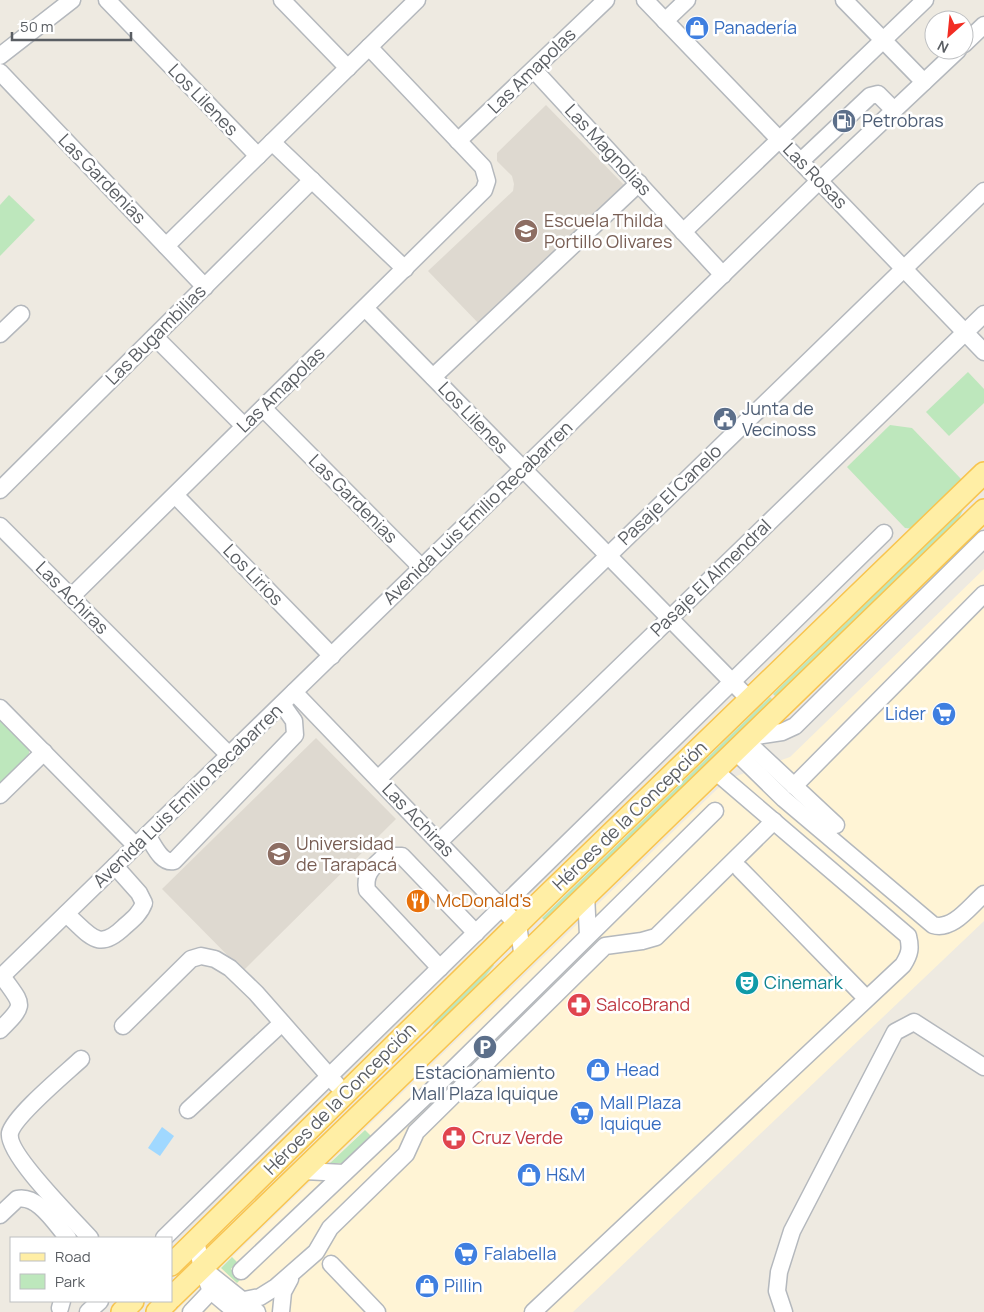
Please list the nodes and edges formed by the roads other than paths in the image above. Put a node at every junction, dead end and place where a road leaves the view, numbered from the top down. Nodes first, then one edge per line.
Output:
1 (72, 0) edge
2 (107, 0) edge
3 (282, 0) edge
4 (417, 0) edge
5 (606, 0) edge
6 (645, 0) edge
7 (687, 0) edge
8 (844, 0) edge
9 (925, 0) edge
10 (665, 21) junction
11 (984, 25) edge
12 (974, 34) edge
13 (883, 40) junction
14 (369, 47) junction
15 (0, 56) edge
16 (947, 60) edge
17 (348, 68) junction
18 (534, 70) junction
19 (0, 72) edge
20 (924, 82) junction
21 (894, 110) junction
22 (847, 118) junction
23 (865, 138) junction
24 (780, 140) junction
25 (458, 141) junction
26 (272, 142) junction
27 (258, 156) junction
28 (801, 161) junction
29 (312, 180) junction
30 (820, 181) junction
31 (639, 183) junction
32 (984, 190) edge
33 (683, 232) junction
34 (166, 246) junction
35 (405, 269) junction
36 (904, 269) junction
37 (723, 275) junction
38 (205, 287) junction
39 (365, 308) junction
40 (21, 314) dead end
41 (984, 314) edge
42 (965, 333) junction
43 (0, 334) edge
44 (155, 337) junction
45 (984, 352) edge
46 (433, 377) junction
47 (263, 408) junction
48 (244, 426) junction
49 (523, 469) junction
50 (984, 473) edge
51 (0, 490) edge
52 (175, 495) junction
53 (981, 519) edge
54 (0, 527) edge
55 (884, 533) dead end
56 (984, 539) edge
57 (608, 556) junction
58 (422, 568) junction
59 (984, 594) edge
60 (71, 597) junction
61 (670, 618) junction
62 (332, 656) junction
63 (732, 682) junction
64 (294, 692) junction
65 (750, 700) junction
66 (282, 704) junction
67 (0, 708) edge
68 (743, 743) junction
69 (44, 752) junction
70 (229, 755) junction
71 (715, 771) junction
72 (378, 779) junction
73 (794, 786) junction
74 (0, 794) edge
75 (715, 811) dead end
76 (774, 821) junction
77 (836, 825) dead end
78 (141, 841) junction
79 (439, 842) junction
80 (115, 866) junction
81 (740, 868) dead end
82 (984, 894) edge
83 (586, 896) junction
84 (502, 907) junction
85 (66, 914) junction
86 (518, 925) junction
87 (476, 933) junction
88 (588, 935) junction
89 (523, 958) junction
90 (440, 968) junction
91 (1, 977) edge
92 (866, 998) junction
93 (282, 1023) junction
94 (123, 1026) dead end
95 (0, 1030) edge
96 (81, 1059) dead end
97 (984, 1067) edge
98 (329, 1076) junction
99 (345, 1094) junction
100 (188, 1110) dead end
101 (304, 1171) junction
102 (344, 1172) junction
103 (0, 1215) edge
104 (67, 1237) edge
105 (89, 1237) edge
106 (165, 1237) edge
107 (196, 1241) junction
108 (172, 1264) edge
109 (331, 1264) dead end
110 (202, 1268) junction
111 (241, 1271) dead end
112 (294, 1273) junction
113 (211, 1290) junction
114 (172, 1297) edge
115 (99, 1302) edge
116 (167, 1302) edge
117 (240, 1306) edge
118 (88, 1312) edge
119 (157, 1312) edge
120 (191, 1312) edge
121 (257, 1312) edge
122 (281, 1312) edge
123 (377, 1312) edge
124 (533, 1312) edge
125 (784, 1312) edge

1 - 15 street
2 - 27 street, Los Lilenes
3 - 17 street
4 - 14 street
5 - 18 street, Las Amapolas
6 - 10 street, Las Rosas
7 - 10 street
8 - 13 street
9 - 13 street
10 - 24 street, Las Rosas
11 - 12 street
13 - 20 street
13 - 24 street
14 - 17 street
14 - 25 street
16 - 20 street, Avenida Luis Emilio Recabarren
17 - 26 street
18 - 25 street, Las Amapolas
18 - 31 street, Las Magnolias
19 - 34 street, Las Gardenias
20 - 21 street, Avenida Luis Emilio Recabarren
21 - 22 street
21 - 23 street, Avenida Luis Emilio Recabarren
22 - 23 street
22 - 28 street
23 - 30 street, Avenida Luis Emilio Recabarren
24 - 28 street, Las Rosas
24 - 33 street
25 - 35 street, Las Amapolas
26 - 27 street
26 - 29 street
27 - 34 street
28 - 30 street, Las Rosas
29 - 35 street
29 - 38 street, Las Bugambilias
30 - 36 street, Las Rosas
30 - 37 street, Avenida Luis Emilio Recabarren
31 - 33 street, Las Magnolias
31 - 46 street
32 - 36 street, Pasaje El Canelo
33 - 37 street, Las Magnolias
34 - 38 street, Las Gardenias
35 - 39 street, Las Amapolas
36 - 42 street, Las Rosas
36 - 57 street, Pasaje El Canelo
37 - 49 street, Avenida Luis Emilio Recabarren
38 - 44 street, Las Bugambilias
39 - 46 street, Los Lilenes
39 - 47 street, Las Amapolas
40 - 43 street
41 - 42 street, Pasaje El Almendral
42 - 45 street, Las Rosas
42 - 61 street, Pasaje El Almendral
44 - 48 street
44 - 51 street, Las Bugambilias
46 - 49 street, Los Lilenes
47 - 48 street, Las Amapolas
47 - 58 street, Las Gardenias
48 - 52 street, Las Amapolas
49 - 57 street, Los Lilenes
49 - 58 street, Avenida Luis Emilio Recabarren
50 - 65 main road, Héroes de la Concepción
52 - 60 street, Las Amapolas
52 - 62 street, Los Lirios
53 - 68 main road, Héroes de la Concepción
54 - 60 street, Las Achiras
55 - 63 street, Héroes de la Concepción
56 - 68 street
57 - 61 street, Los Lilenes
57 - 72 street, Pasaje El Canelo
58 - 62 street, Avenida Luis Emilio Recabarren
59 - 73 street
60 - 70 street, Las Achiras
61 - 63 street, Los Lilenes
61 - 79 street, Pasaje El Almendral
62 - 64 street, Avenida Luis Emilio Recabarren
63 - 65 street, Los Lilenes
63 - 84 street, Héroes de la Concepción
64 - 66 street, Avenida Luis Emilio Recabarren
64 - 72 street, Las Achiras
65 - 86 main road, Héroes de la Concepción
66 - 70 street, Avenida Luis Emilio Recabarren
66 - 78 street
67 - 69 street
68 - 71 main road, Héroes de la Concepción
68 - 73 street
68 - 82 street
69 - 74 street
69 - 78 street
70 - 78 street, Avenida Luis Emilio Recabarren
71 - 76 street
71 - 83 main road, Héroes de la Concepción
72 - 79 street, Las Achiras
73 - 77 street
75 - 88 street
76 - 92 street
76 - 112 street
78 - 80 street, Avenida Luis Emilio Recabarren
79 - 84 street, Las Achiras
80 - 85 street, Avenida Luis Emilio Recabarren
80 - 85 street
81 - 92 street
83 - 88 street
83 - 89 main road, Héroes de la Concepción
84 - 86 street, Las Achiras
84 - 87 street, Héroes de la Concepción
85 - 91 street, Avenida Luis Emilio Recabarren
86 - 89 street
86 - 99 main road, Héroes de la Concepción
87 - 90 street, Héroes de la Concepción
87 - 90 street
88 - 102 street
89 - 101 main road, Héroes de la Concepción
90 - 98 street, Héroes de la Concepción
91 - 95 street
92 - 124 street
93 - 94 street
93 - 98 street
93 - 100 street
96 - 105 street
97 - 125 street
98 - 99 street
98 - 106 street, Héroes de la Concepción
99 - 107 main road, Héroes de la Concepción
101 - 102 street
101 - 110 main road, Héroes de la Concepción
102 - 111 street
103 - 104 street
107 - 108 main road, Héroes de la Concepción
107 - 110 street
109 - 123 street
110 - 113 street
110 - 114 main road, Héroes de la Concepción
110 - 117 street
112 - 117 street
112 - 122 street
113 - 117 street
113 - 120 street
115 - 118 street
116 - 119 main road
117 - 121 street

